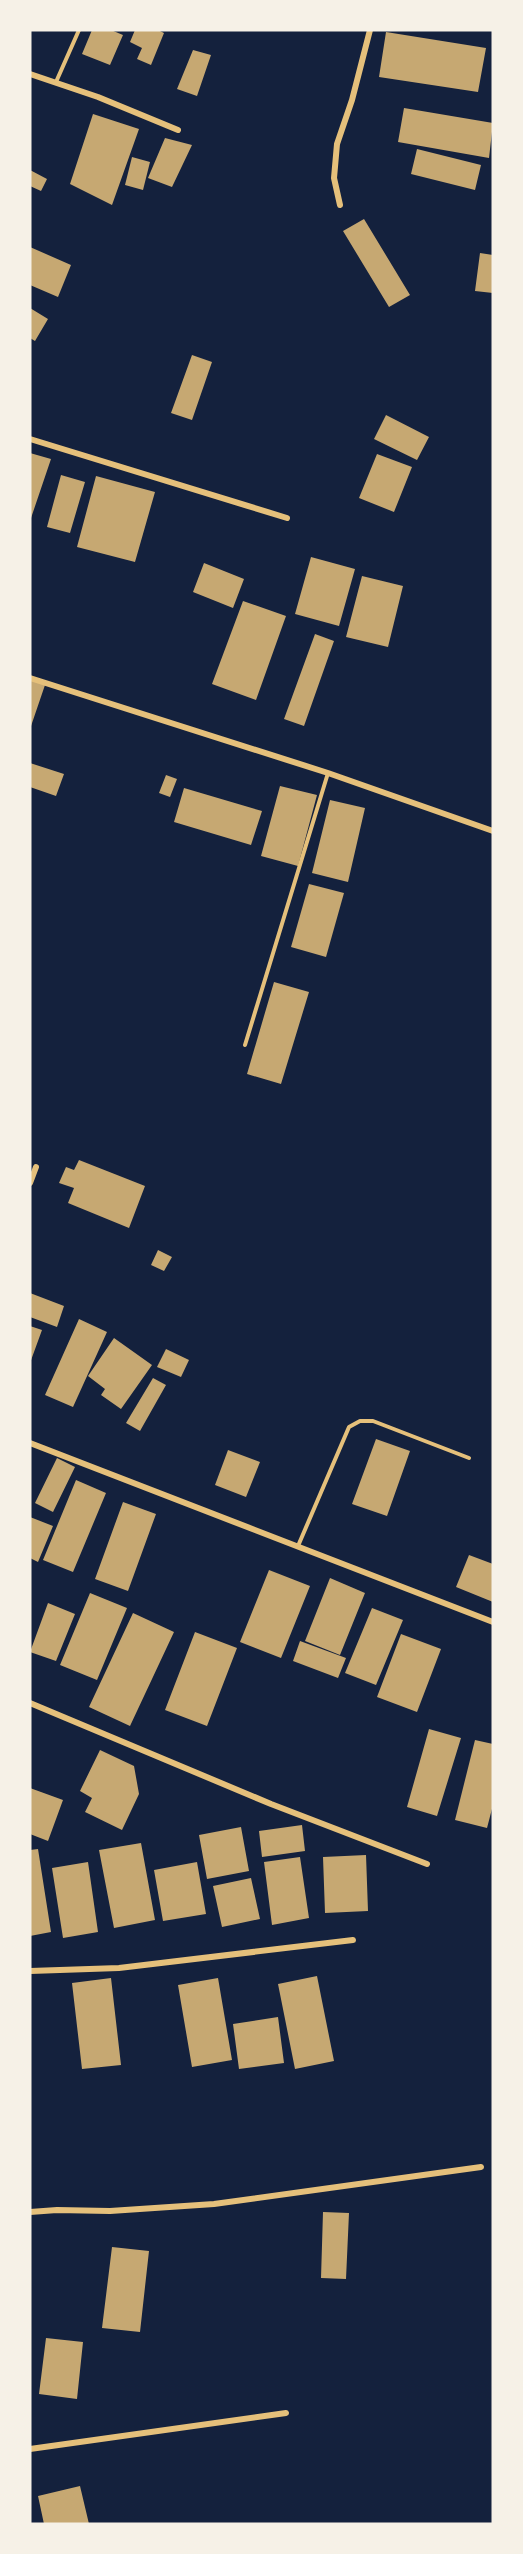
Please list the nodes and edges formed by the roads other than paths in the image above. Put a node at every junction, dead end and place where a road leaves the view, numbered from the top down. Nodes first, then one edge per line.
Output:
1 (78, 30) edge
2 (370, 30) edge
3 (30, 74) edge
4 (56, 82) junction
5 (178, 130) dead end
6 (340, 205) dead end
7 (30, 439) edge
8 (287, 518) dead end
9 (30, 678) edge
10 (328, 773) junction
11 (493, 831) edge
12 (245, 1045) dead end
13 (36, 1167) dead end
14 (30, 1183) edge
15 (30, 1443) edge
16 (469, 1458) dead end
17 (298, 1546) junction
18 (493, 1622) edge
19 (30, 1702) edge
20 (427, 1864) dead end
21 (352, 1940) dead end
22 (30, 1971) edge
23 (481, 2167) dead end
24 (30, 2212) edge
25 (286, 2413) dead end
26 (30, 2449) edge

1 - 4 lane
2 - 6 street
3 - 4 street
4 - 5 street
7 - 8 street
9 - 10 street
10 - 11 street
10 - 12 lane
13 - 14 street
15 - 17 street
16 - 17 lane
17 - 18 street
19 - 20 street
21 - 22 street
23 - 24 street
25 - 26 street

